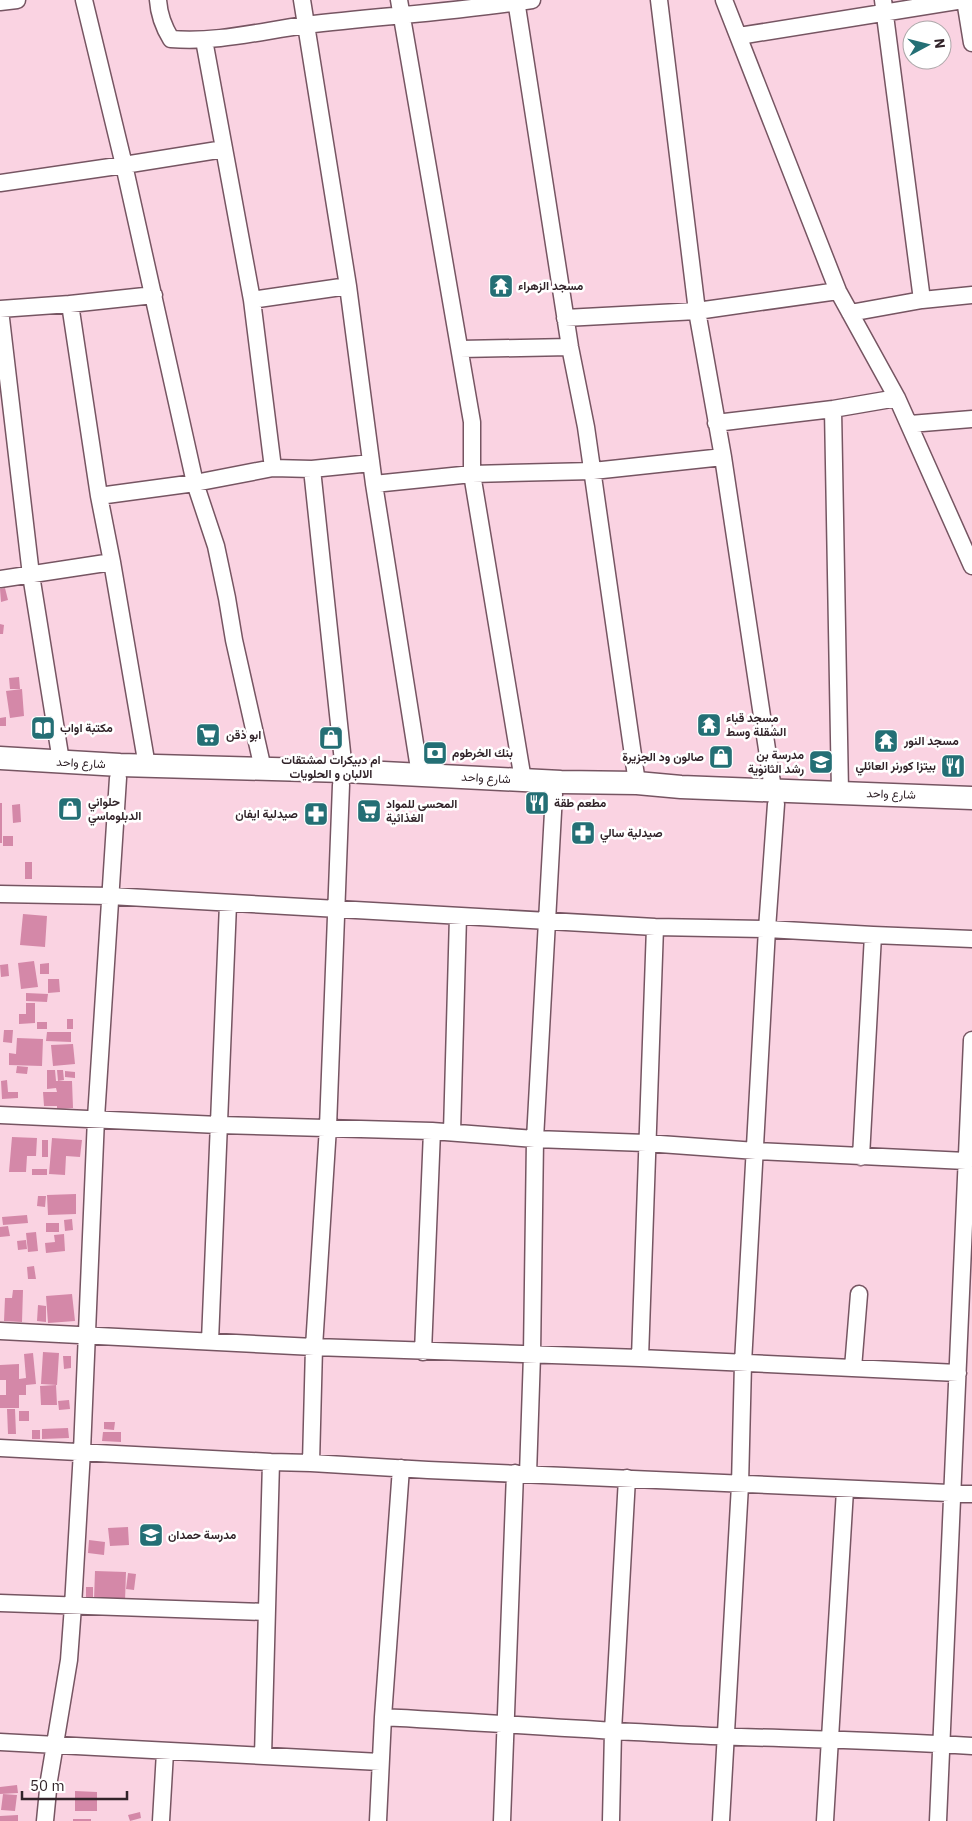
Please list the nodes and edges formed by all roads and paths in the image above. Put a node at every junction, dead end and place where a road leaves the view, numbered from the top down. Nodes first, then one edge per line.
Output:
1 (17, 0) edge
2 (84, 0) edge
3 (158, 0) edge
4 (302, 0) edge
5 (659, 0) edge
6 (724, 0) edge
7 (964, 0) edge
8 (521, 1) edge
9 (0, 2) edge
10 (884, 6) edge
11 (400, 8) edge
12 (306, 25) junction
13 (739, 36) junction
14 (204, 40) junction
15 (972, 43) edge
16 (224, 148) junction
17 (124, 165) junction
18 (0, 183) edge
19 (348, 286) junction
20 (838, 291) junction
21 (154, 294) junction
22 (972, 295) edge
23 (252, 300) junction
24 (922, 300) junction
25 (70, 304) junction
26 (0, 309) edge
27 (697, 311) junction
28 (850, 313) junction
29 (565, 318) junction
30 (570, 347) junction
31 (460, 349) junction
32 (897, 398) junction
33 (833, 409) junction
34 (972, 419) edge
35 (716, 423) junction
36 (910, 424) junction
37 (723, 457) junction
38 (370, 463) junction
39 (273, 468) junction
40 (312, 469) junction
41 (593, 471) junction
42 (472, 474) junction
43 (195, 483) junction
44 (374, 484) junction
45 (99, 496) junction
46 (112, 562) junction
47 (972, 566) edge
48 (31, 575) junction
49 (0, 579) edge
50 (0, 758) edge
51 (61, 761) junction
52 (147, 766) junction
53 (264, 769) junction
54 (0, 772) edge
55 (220, 775) junction
56 (420, 775) junction
57 (118, 778) junction
58 (343, 778) junction
59 (523, 780) junction
60 (637, 783) junction
61 (840, 792) junction
62 (554, 794) junction
63 (681, 794) junction
64 (775, 796) junction
65 (972, 798) edge
66 (972, 813) edge
67 (0, 894) edge
68 (110, 896) junction
69 (228, 904) junction
70 (336, 908) junction
71 (458, 916) junction
72 (547, 920) junction
73 (655, 927) junction
74 (767, 929) junction
75 (873, 936) junction
76 (972, 939) edge
77 (972, 1040) edge
78 (0, 1115) edge
79 (96, 1118) junction
80 (219, 1124) junction
81 (328, 1127) junction
82 (432, 1131) junction
83 (452, 1132) junction
84 (535, 1138) junction
85 (646, 1143) junction
86 (756, 1151) junction
87 (861, 1157) junction
88 (966, 1161) junction
89 (967, 1268) edge
90 (859, 1294) dead end
91 (0, 1331) edge
92 (87, 1336) junction
93 (210, 1341) junction
94 (314, 1348) junction
95 (423, 1352) junction
96 (532, 1355) junction
97 (640, 1358) junction
98 (743, 1363) junction
99 (853, 1368) junction
100 (958, 1373) junction
101 (0, 1448) edge
102 (82, 1451) junction
103 (271, 1462) junction
104 (311, 1463) junction
105 (400, 1468) junction
106 (522, 1473) junction
107 (627, 1478) junction
108 (740, 1485) junction
109 (845, 1490) junction
110 (952, 1494) junction
111 (972, 1494) edge
112 (0, 1603) edge
113 (73, 1606) junction
114 (266, 1612) junction
115 (382, 1717) junction
116 (506, 1723) junction
117 (613, 1731) junction
118 (724, 1736) junction
119 (830, 1738) junction
120 (0, 1742) edge
121 (55, 1744) junction
122 (942, 1744) junction
123 (972, 1746) edge
124 (165, 1752) junction
125 (263, 1756) junction
126 (380, 1762) junction
127 (45, 1821) edge
128 (161, 1821) edge
129 (378, 1821) edge
130 (502, 1821) edge
131 (611, 1821) edge
132 (721, 1821) edge
133 (825, 1821) edge
134 (938, 1821) edge

1 - 9 street
2 - 17 street
3 - 14 street
4 - 12 street
5 - 27 street
6 - 13 street
7 - 10 street
7 - 15 street
8 - 11 street
8 - 29 street
10 - 13 street
10 - 24 street
11 - 12 street
11 - 31 street
12 - 14 street
12 - 19 street
13 - 20 street
14 - 16 street
16 - 17 street
16 - 23 street
17 - 18 street
17 - 21 street
19 - 23 street
19 - 38 street
20 - 27 street
20 - 28 street
21 - 25 street
21 - 43 street
22 - 24 street
23 - 39 street
24 - 28 street
25 - 26 street
25 - 45 street
26 - 48 street
27 - 29 street
27 - 35 street
28 - 32 street
29 - 30 street
30 - 31 street
30 - 41 street
31 - 42 street
32 - 33 street
32 - 36 street
33 - 35 street
33 - 61 street
34 - 36 street
35 - 37 street
36 - 47 street
37 - 41 street
37 - 64 street
38 - 40 street
38 - 44 street
39 - 40 street
39 - 43 street
40 - 58 street
41 - 42 street
41 - 60 street
42 - 44 street
42 - 59 street
43 - 45 street
43 - 53 street
44 - 56 street
45 - 46 street
46 - 48 street
46 - 52 street
48 - 49 street
48 - 51 street
50 - 51 street, شارع واحد
51 - 52 street, شارع واحد
52 - 55 street, شارع واحد
53 - 55 street, شارع واحد
53 - 58 street, شارع واحد
54 - 57 street, شارع واحد
55 - 57 street, شارع واحد
55 - 58 street, شارع واحد
56 - 58 street, شارع واحد
56 - 59 street, شارع واحد
57 - 68 street
58 - 62 street, شارع واحد
58 - 70 street
59 - 60 street, شارع واحد
60 - 63 street, شارع واحد
61 - 64 street, شارع واحد
61 - 65 street, شارع واحد
62 - 63 street, شارع واحد
62 - 72 street
63 - 64 street, شارع واحد
64 - 66 street, شارع واحد
64 - 74 street
67 - 68 street
68 - 69 street
68 - 79 street
69 - 70 street
69 - 80 street
70 - 71 street
70 - 81 street
71 - 72 street
71 - 83 street
72 - 73 street
72 - 84 street
73 - 74 street
73 - 85 street
74 - 75 street
74 - 86 street
75 - 76 street
75 - 87 street
77 - 88 street
78 - 79 street
79 - 80 street
79 - 92 street
80 - 81 street
80 - 93 street
81 - 82 street
81 - 94 street
82 - 83 street
82 - 95 street
83 - 84 street
84 - 85 street
84 - 96 street
85 - 86 street
85 - 97 street
86 - 87 street
86 - 98 street
87 - 88 street
88 - 89 street
89 - 100 street
90 - 99 street
91 - 92 street
92 - 93 street
92 - 102 street
93 - 94 street
94 - 95 street
94 - 104 street
95 - 96 street
96 - 97 street
96 - 106 street
97 - 98 street
98 - 99 street
98 - 108 street
99 - 100 street
100 - 110 street
101 - 102 street
102 - 103 street
102 - 113 street
103 - 104 street
103 - 114 street
104 - 105 street
105 - 106 street
105 - 115 street
106 - 107 street
106 - 116 street
107 - 108 street
107 - 117 street
108 - 109 street
108 - 118 street
109 - 110 street
109 - 119 street
110 - 111 street
110 - 122 street
112 - 113 street
113 - 114 street
113 - 121 street
114 - 125 street
115 - 116 street
115 - 126 street
116 - 117 street
116 - 130 street
117 - 118 street
117 - 131 street
118 - 119 street
118 - 132 street
119 - 122 street
119 - 133 street
120 - 121 street
121 - 124 street
121 - 127 street
122 - 123 street
122 - 134 street
124 - 125 street
124 - 128 street
125 - 126 street
126 - 129 street

